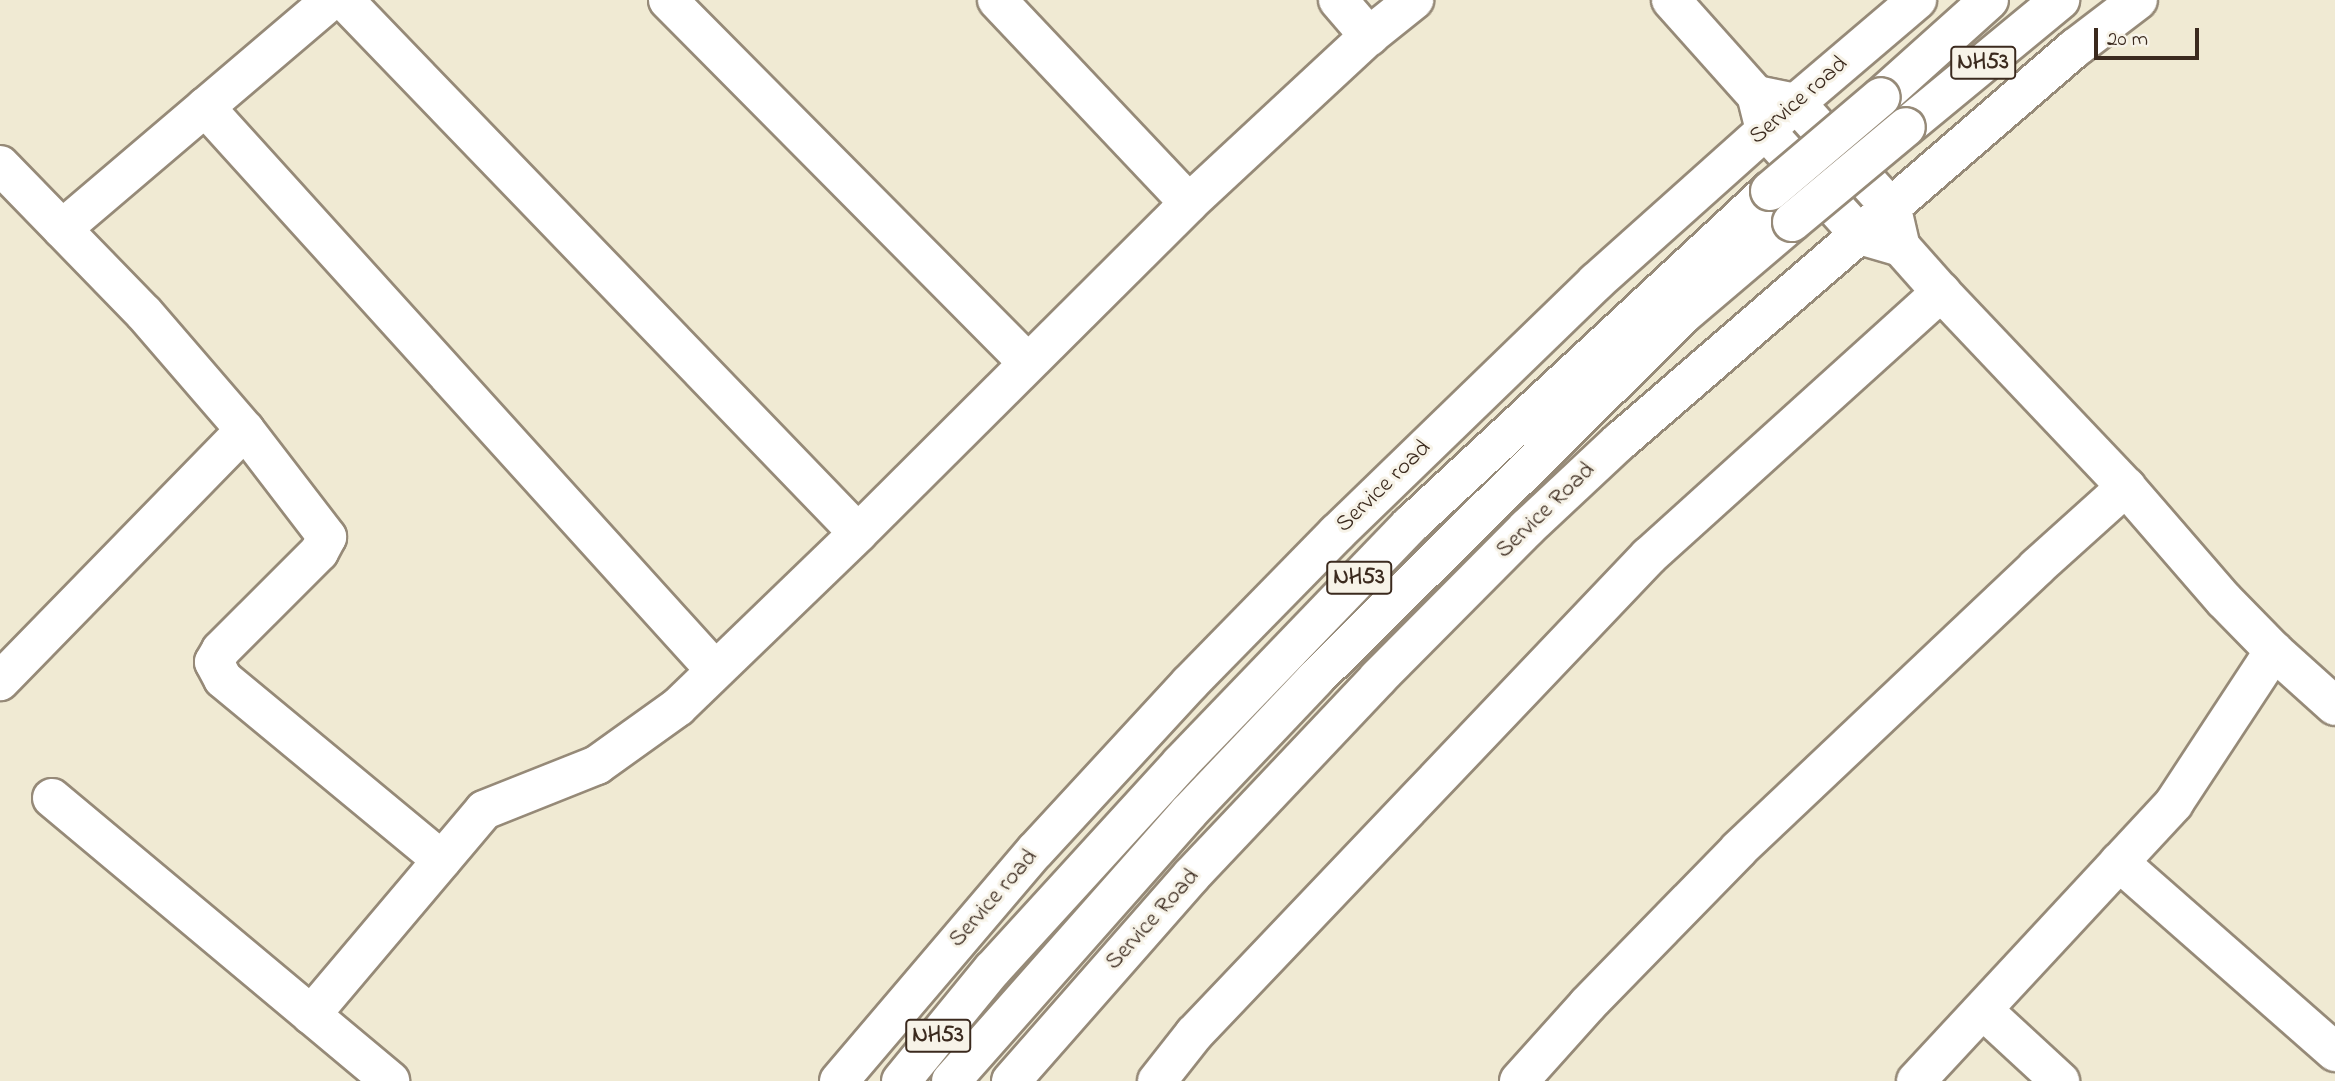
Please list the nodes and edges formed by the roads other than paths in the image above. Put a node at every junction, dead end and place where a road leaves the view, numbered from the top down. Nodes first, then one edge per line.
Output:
1 (331, 0) edge
2 (344, 0) edge
3 (668, 0) edge
4 (997, 0) edge
5 (1338, 0) edge
6 (1414, 0) edge
7 (1671, 0) edge
8 (1917, 0) edge
9 (1989, 0) edge
10 (2060, 0) edge
11 (2138, 0) edge
12 (1369, 36) junction
13 (1796, 103) junction
14 (205, 107) junction
15 (1761, 113) junction
16 (0, 165) edge
17 (1189, 203) junction
18 (1892, 209) junction
19 (62, 229) junction
20 (1860, 235) junction
21 (1901, 247) junction
22 (1941, 292) junction
23 (1027, 362) junction
24 (245, 430) junction
25 (2126, 487) junction
26 (858, 533) junction
27 (2274, 652) junction
28 (715, 670) junction
29 (0, 681) edge
30 (2335, 706) edge
31 (52, 798) dead end
32 (442, 860) junction
33 (2119, 862) junction
34 (1983, 1010) junction
35 (311, 1015) junction
36 (2335, 1052) edge
37 (390, 1081) edge
38 (839, 1081) edge
39 (901, 1081) edge
40 (951, 1081) edge
41 (1012, 1081) edge
42 (1157, 1081) edge
43 (1519, 1081) edge
44 (1916, 1081) edge
45 (2060, 1081) edge

1 - 14 main road
2 - 26 main road
3 - 23 main road
4 - 17 main road
5 - 12 main road
6 - 12 main road
7 - 15 main road
8 - 13 main road, Service road
9 - 39 main road, NH53, bridge
10 - 40 main road, NH53, bridge
11 - 18 main road, Service Road
12 - 17 main road
13 - 15 main road, Service road
13 - 18 main road
14 - 19 main road
14 - 28 main road
15 - 20 main road
15 - 38 main road, Service road
16 - 19 main road
17 - 23 main road
18 - 20 main road, Service Road
18 - 21 main road
19 - 24 main road
20 - 21 main road
20 - 41 main road, Service Road
21 - 22 main road
22 - 25 main road
22 - 42 main road
23 - 26 main road
24 - 29 main road
24 - 32 main road
25 - 27 main road
25 - 43 main road
26 - 28 main road
27 - 30 main road
27 - 33 main road
28 - 32 main road
31 - 35 main road
32 - 35 main road
33 - 34 main road
33 - 36 main road
34 - 44 main road
34 - 45 main road
35 - 37 main road

